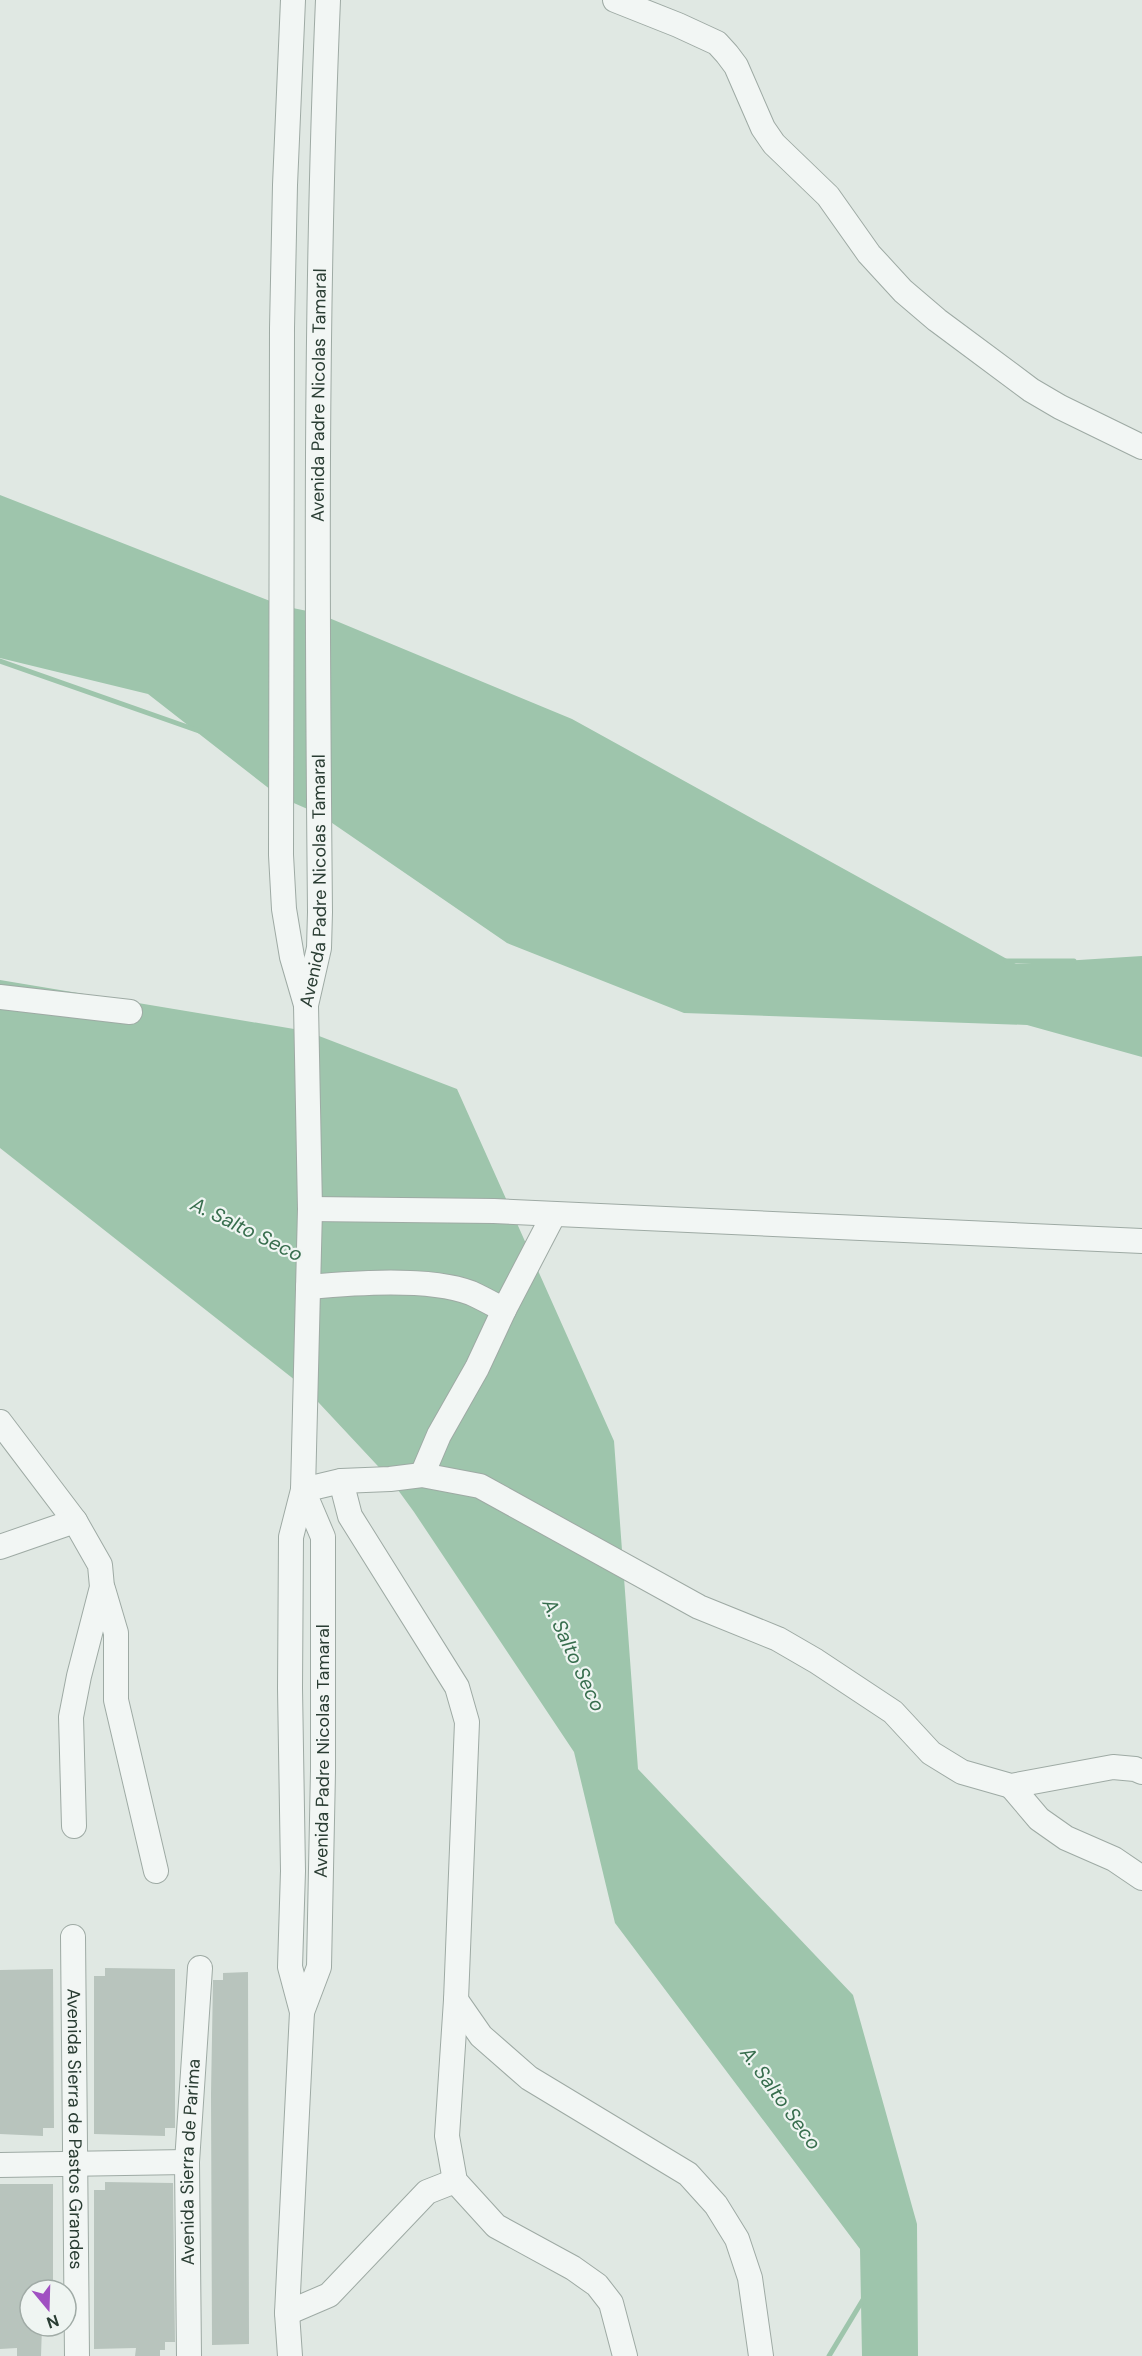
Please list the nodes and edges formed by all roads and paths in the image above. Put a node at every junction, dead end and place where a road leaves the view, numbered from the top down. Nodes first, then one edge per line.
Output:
1 (293, 0) edge
2 (328, 0) edge
3 (615, 0) edge
4 (1142, 447) edge
5 (282, 665) junction
6 (317, 666) junction
7 (0, 997) edge
8 (306, 1005) junction
9 (130, 1012) dead end
10 (310, 1209) junction
11 (554, 1214) junction
12 (1142, 1241) edge
13 (309, 1287) junction
14 (504, 1310) junction
15 (0, 1422) edge
16 (423, 1475) junction
17 (341, 1481) junction
18 (303, 1491) junction
19 (75, 1521) junction
20 (0, 1547) edge
21 (102, 1587) junction
22 (292, 1770) junction
23 (323, 1771) junction
24 (1142, 1772) edge
25 (1011, 1786) junction
26 (74, 1826) dead end
27 (156, 1871) dead end
28 (1142, 1878) edge
29 (73, 1937) dead end
30 (200, 1968) dead end
31 (456, 2000) junction
32 (302, 2012) junction
33 (187, 2162) junction
34 (74, 2164) junction
35 (0, 2165) edge
36 (455, 2181) junction
37 (287, 2313) junction
38 (77, 2356) edge
39 (189, 2356) edge
40 (290, 2356) edge
41 (625, 2356) edge
42 (761, 2356) edge

1 - 5 street, Avenida Padre Nicolas Tamaral
2 - 6 street, Avenida Padre Nicolas Tamaral
3 - 4 street
5 - 6 street
5 - 8 street, Avenida Padre Nicolas Tamaral
6 - 8 street, Avenida Padre Nicolas Tamaral
7 - 9 street
8 - 10 street, Avenida Padre Nicolas Tamaral
10 - 11 street
10 - 13 street, Avenida Padre Nicolas Tamaral
11 - 12 street
11 - 14 street
13 - 14 street
13 - 18 street, Avenida Padre Nicolas Tamaral
14 - 16 street
15 - 19 street
16 - 17 street
16 - 25 street
17 - 18 street
17 - 31 street
18 - 22 street, Avenida Padre Nicolas Tamaral
18 - 23 street, Avenida Padre Nicolas Tamaral
19 - 20 street
19 - 21 street
21 - 26 street
21 - 27 street
22 - 23 street
22 - 32 street, Avenida Padre Nicolas Tamaral
23 - 32 street, Avenida Padre Nicolas Tamaral
24 - 25 street
25 - 28 street
29 - 34 street, Avenida Sierra de Pastos Grandes
30 - 33 street, Avenida Sierra de Parima
31 - 36 street
31 - 42 street
32 - 37 street, Avenida Padre Nicolas Tamaral
33 - 34 street
33 - 39 street, Avenida Sierra de Parima
34 - 35 street
34 - 38 street, Avenida Sierra de Pastos Grandes
36 - 37 street
36 - 41 street
37 - 40 street, Avenida Padre Nicolas Tamaral

